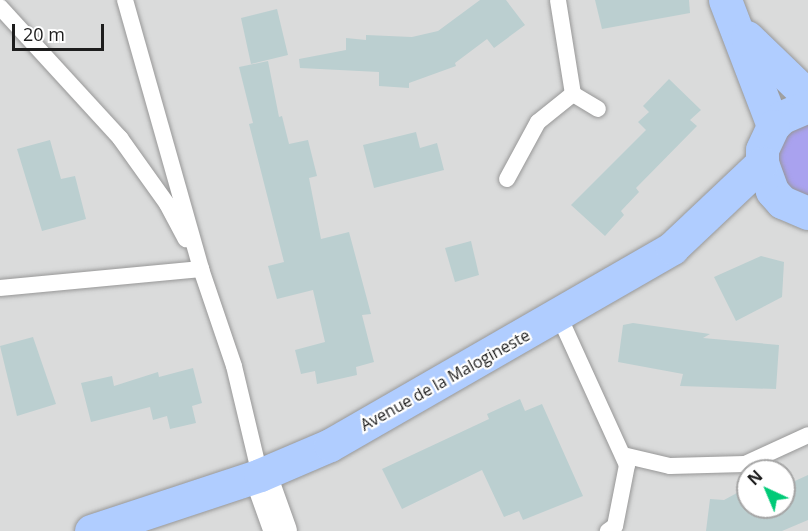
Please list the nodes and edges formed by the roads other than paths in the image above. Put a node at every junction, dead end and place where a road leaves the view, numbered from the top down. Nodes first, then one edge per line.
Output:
1 (125, 0) edge
2 (558, 0) edge
3 (0, 7) edge
4 (730, 11) edge
5 (573, 94) junction
6 (808, 96) edge
7 (808, 106) edge
8 (598, 109) dead end
9 (773, 126) junction
10 (762, 163) junction
11 (507, 179) dead end
12 (808, 213) edge
13 (201, 269) junction
14 (0, 288) edge
15 (559, 316) junction
16 (808, 435) edge
17 (623, 455) junction
18 (260, 476) junction
19 (91, 531) edge
20 (280, 531) edge
21 (608, 531) edge

1 - 13 lane
2 - 5 lane
3 - 13 lane
4 - 6 street
4 - 9 street
5 - 8 lane
5 - 11 lane
7 - 9 street
9 - 10 street
10 - 12 street
10 - 15 street, Avenue de la Malogineste
13 - 14 lane
13 - 18 lane
15 - 17 lane
15 - 18 street, Avenue de la Malogineste
16 - 17 lane
17 - 21 lane
18 - 19 street, Avenue de la Malogineste
18 - 20 street

